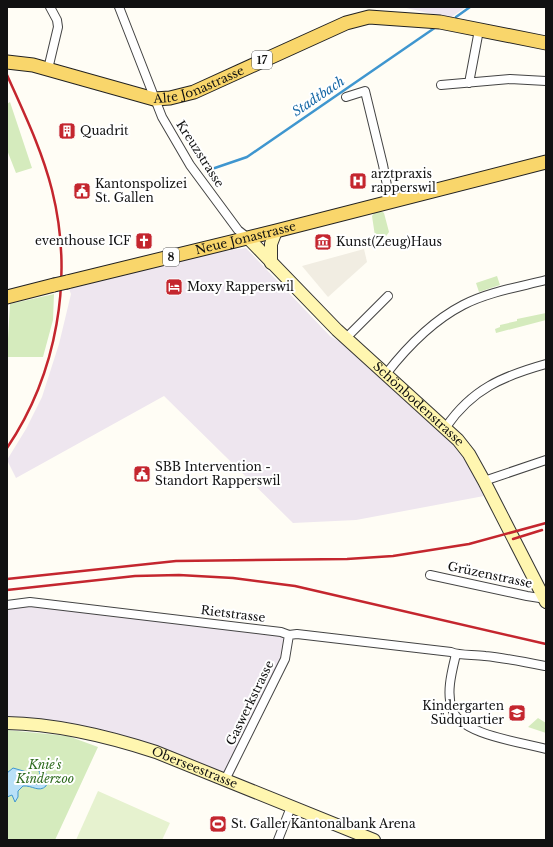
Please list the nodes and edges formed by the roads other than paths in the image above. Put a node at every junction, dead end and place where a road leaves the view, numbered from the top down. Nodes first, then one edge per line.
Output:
1 (50, 7) edge
2 (119, 7) edge
3 (479, 30) junction
4 (546, 43) edge
5 (11, 62) edge
6 (48, 69) junction
7 (546, 81) edge
8 (469, 83) junction
9 (441, 85) dead end
10 (346, 98) dead end
11 (154, 99) junction
12 (546, 162) edge
13 (390, 201) junction
14 (276, 231) junction
15 (248, 238) junction
16 (271, 262) junction
17 (546, 280) edge
18 (388, 296) dead end
19 (7, 297) edge
20 (346, 338) junction
21 (546, 364) edge
22 (386, 374) junction
23 (446, 427) junction
24 (546, 460) edge
25 (484, 481) junction
26 (430, 574) dead end
27 (545, 600) edge
28 (7, 605) edge
29 (288, 634) junction
30 (456, 654) junction
31 (545, 666) dead end
32 (7, 723) edge
33 (546, 749) edge
34 (225, 780) junction
35 (291, 807) junction
36 (278, 840) edge
37 (374, 840) edge

1 - 6 street
2 - 11 street, Kreuzstrasse
3 - 4 main road, Alte Jonastrasse / 17
3 - 8 street
3 - 11 main road, Alte Jonastrasse / 17
5 - 6 main road, Alte Jonastrasse / 17
6 - 11 main road, Alte Jonastrasse / 17
7 - 8 street
8 - 9 street
10 - 13 street
11 - 15 street, Kreuzstrasse
12 - 13 main road, Neue Jonastrasse / 8
13 - 14 main road, Neue Jonastrasse / 8
14 - 15 main road, Neue Jonastrasse / 8
14 - 16 street
15 - 16 street, Schönbodenstrasse
15 - 19 main road, Neue Jonastrasse / 8, bridge
16 - 20 street, Schönbodenstrasse
17 - 22 street
18 - 20 street
20 - 22 street, Schönbodenstrasse
21 - 23 street
22 - 23 street, Schönbodenstrasse
23 - 25 street, Schönbodenstrasse
24 - 25 street
25 - 27 street, Schönbodenstrasse
26 - 27 street, Grüzenstrasse
28 - 29 street, Rietstrasse
29 - 30 street, Rietstrasse
29 - 34 street, Gaswerkstrasse
30 - 31 street, Rietstrasse
30 - 33 street
32 - 34 street, Oberseestrasse
34 - 35 street, Oberseestrasse
35 - 36 street
35 - 37 street, Oberseestrasse

